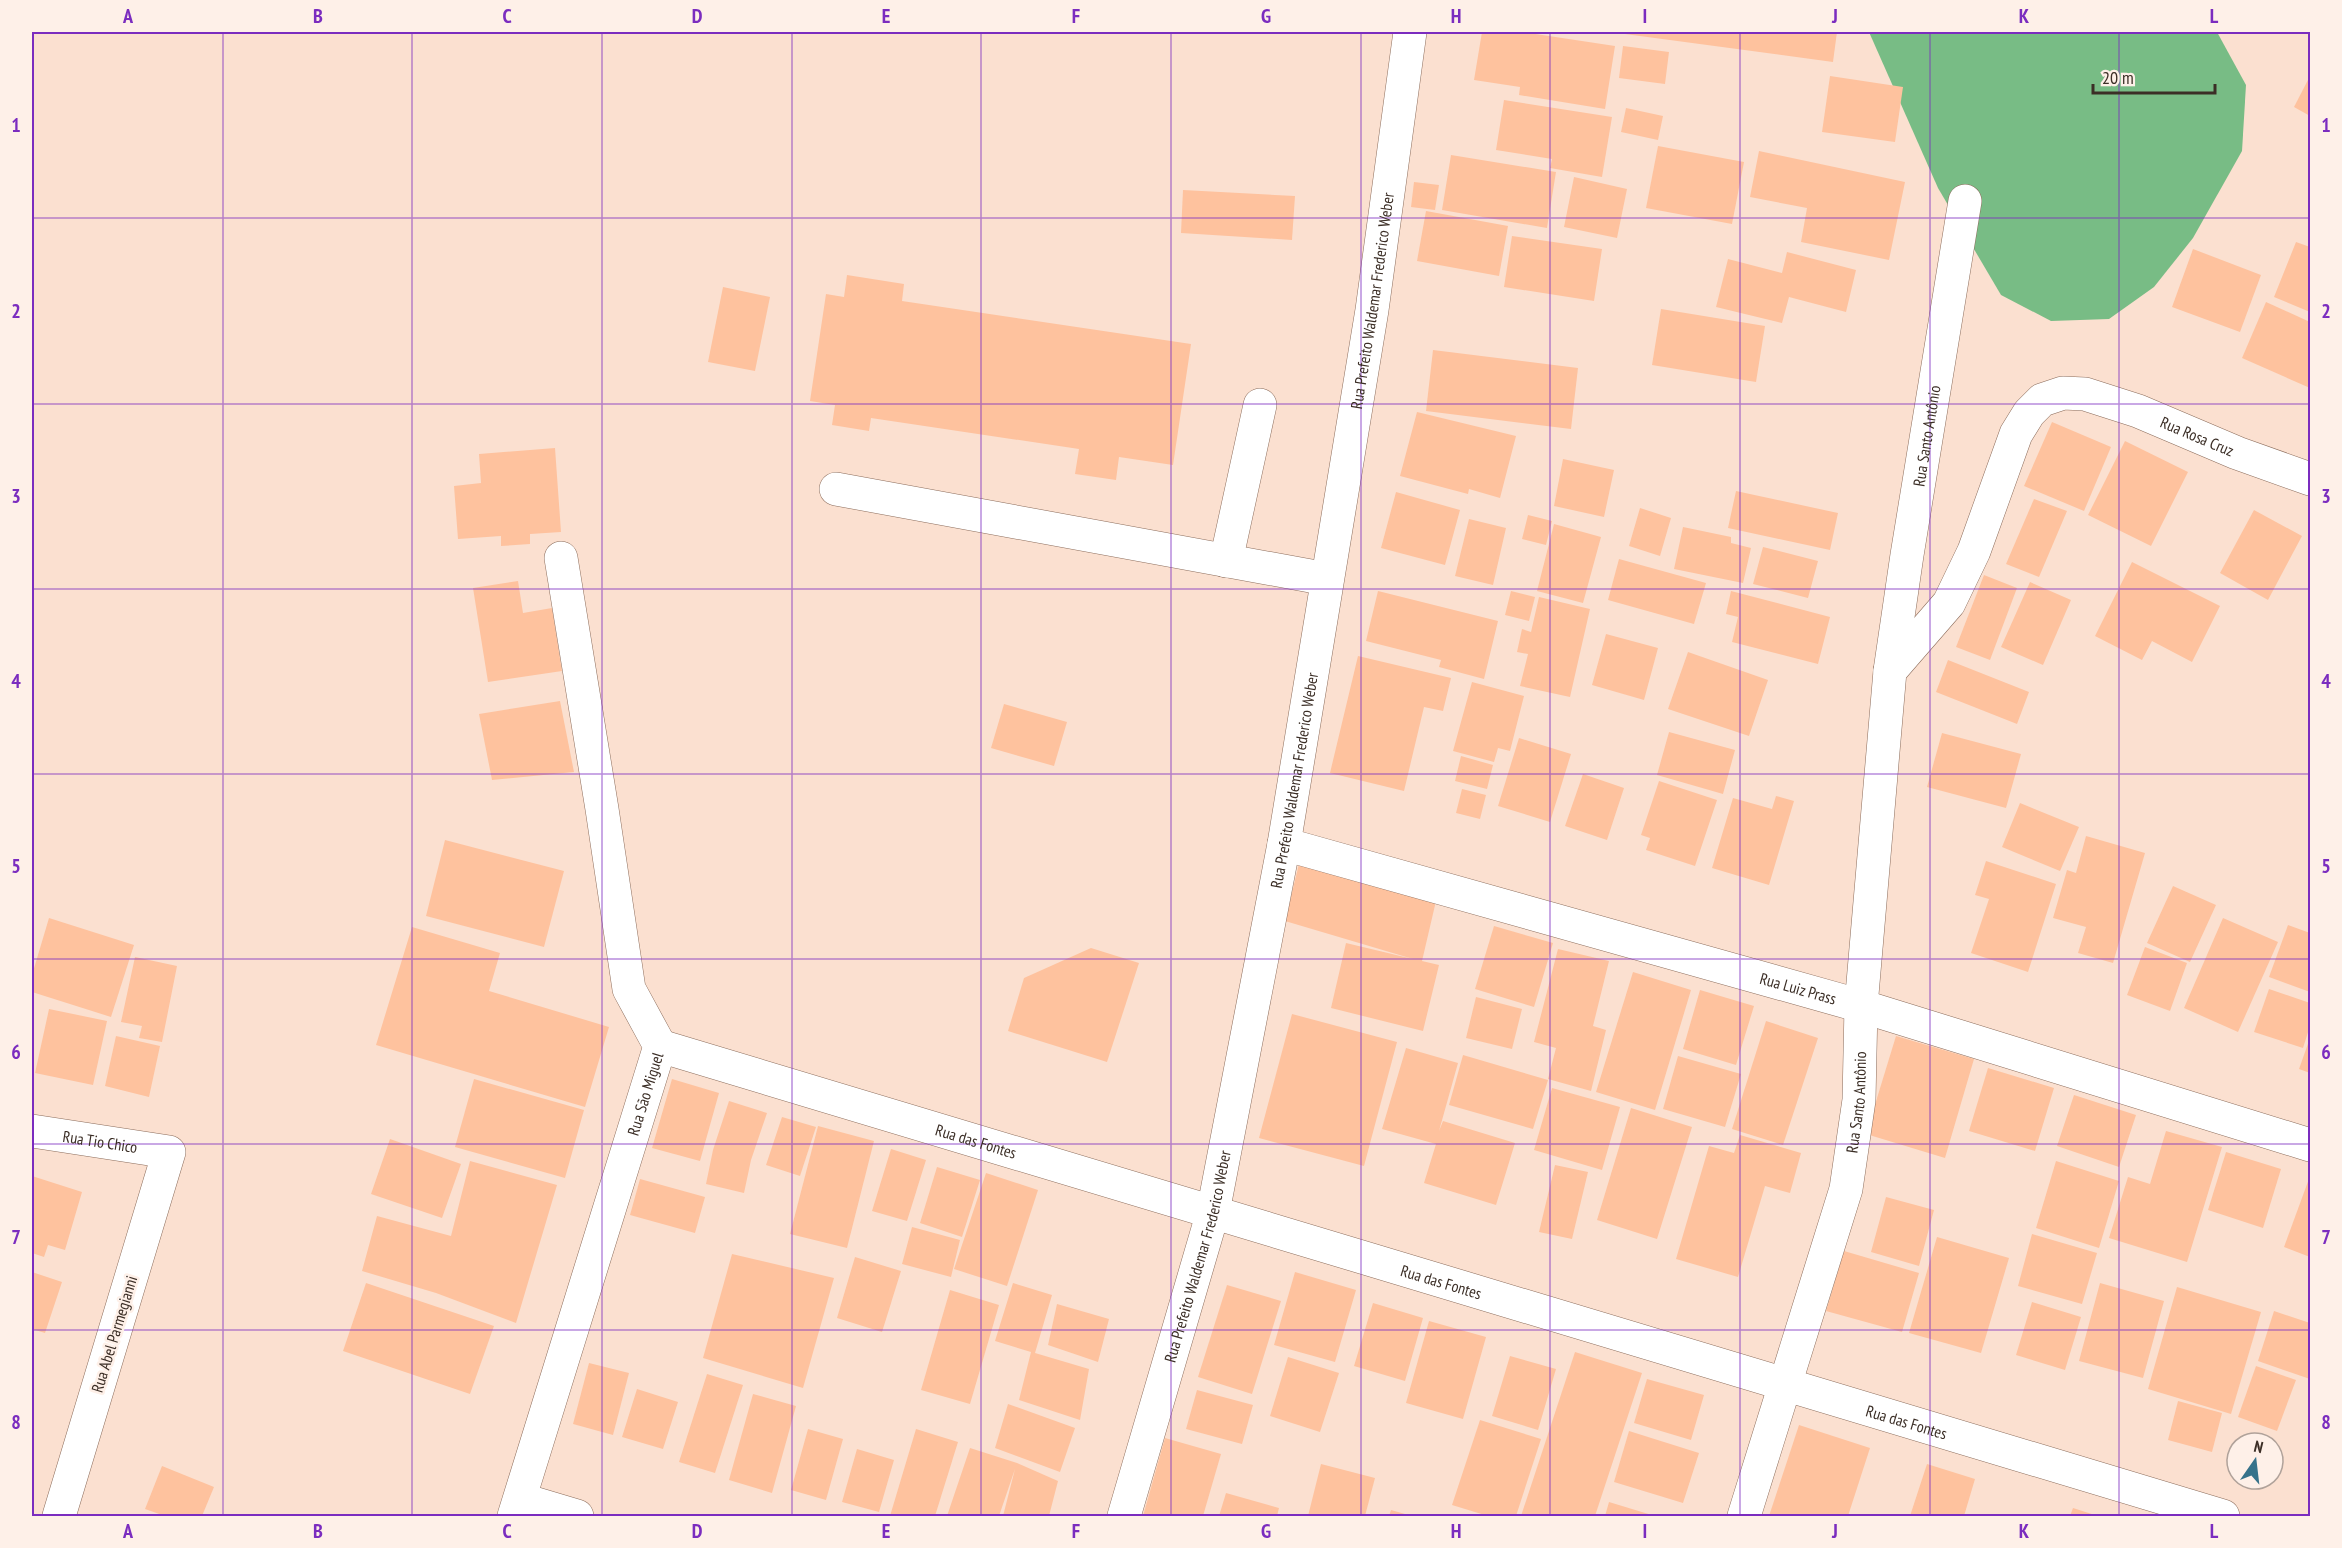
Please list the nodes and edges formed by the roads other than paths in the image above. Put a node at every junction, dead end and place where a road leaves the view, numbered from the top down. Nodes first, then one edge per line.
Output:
1 (1410, 32) edge
2 (1965, 201) dead end
3 (1260, 405) dead end
4 (2310, 479) edge
5 (836, 489) dead end
6 (561, 558) dead end
7 (1226, 561) junction
8 (1327, 579) junction
9 (1890, 671) junction
10 (1284, 844) junction
11 (1861, 1006) junction
12 (660, 1046) junction
13 (32, 1131) edge
14 (2310, 1145) edge
15 (169, 1152) joint
16 (1213, 1212) junction
17 (1786, 1387) junction
18 (517, 1508) edge
19 (59, 1516) edge
20 (577, 1516) edge
21 (1124, 1516) edge
22 (1744, 1516) edge
23 (2223, 1516) edge

1 - 8 street, Rua Prefeito Waldemar Frederico Weber
2 - 9 street, Rua Santo Antônio
3 - 7 street
4 - 9 street, Rua Rosa Cruz
5 - 7 street
6 - 12 street, Rua São Miguel
7 - 8 street
8 - 10 street, Rua Prefeito Waldemar Frederico Weber
9 - 11 street, Rua Santo Antônio
10 - 11 street, Rua Luiz Prass
10 - 16 street, Rua Prefeito Waldemar Frederico Weber
11 - 14 street, Rua Luiz Prass
11 - 17 street, Rua Santo Antônio
12 - 16 street, Rua das Fontes
12 - 18 street, Rua São Miguel
13 - 15 street, Rua Tio Chico
15 - 19 street, Rua Abel Parmegianni
16 - 17 street, Rua das Fontes
16 - 21 street, Rua Prefeito Waldemar Frederico Weber
17 - 22 street, Rua Santo Antônio
17 - 23 street, Rua das Fontes
18 - 20 street

